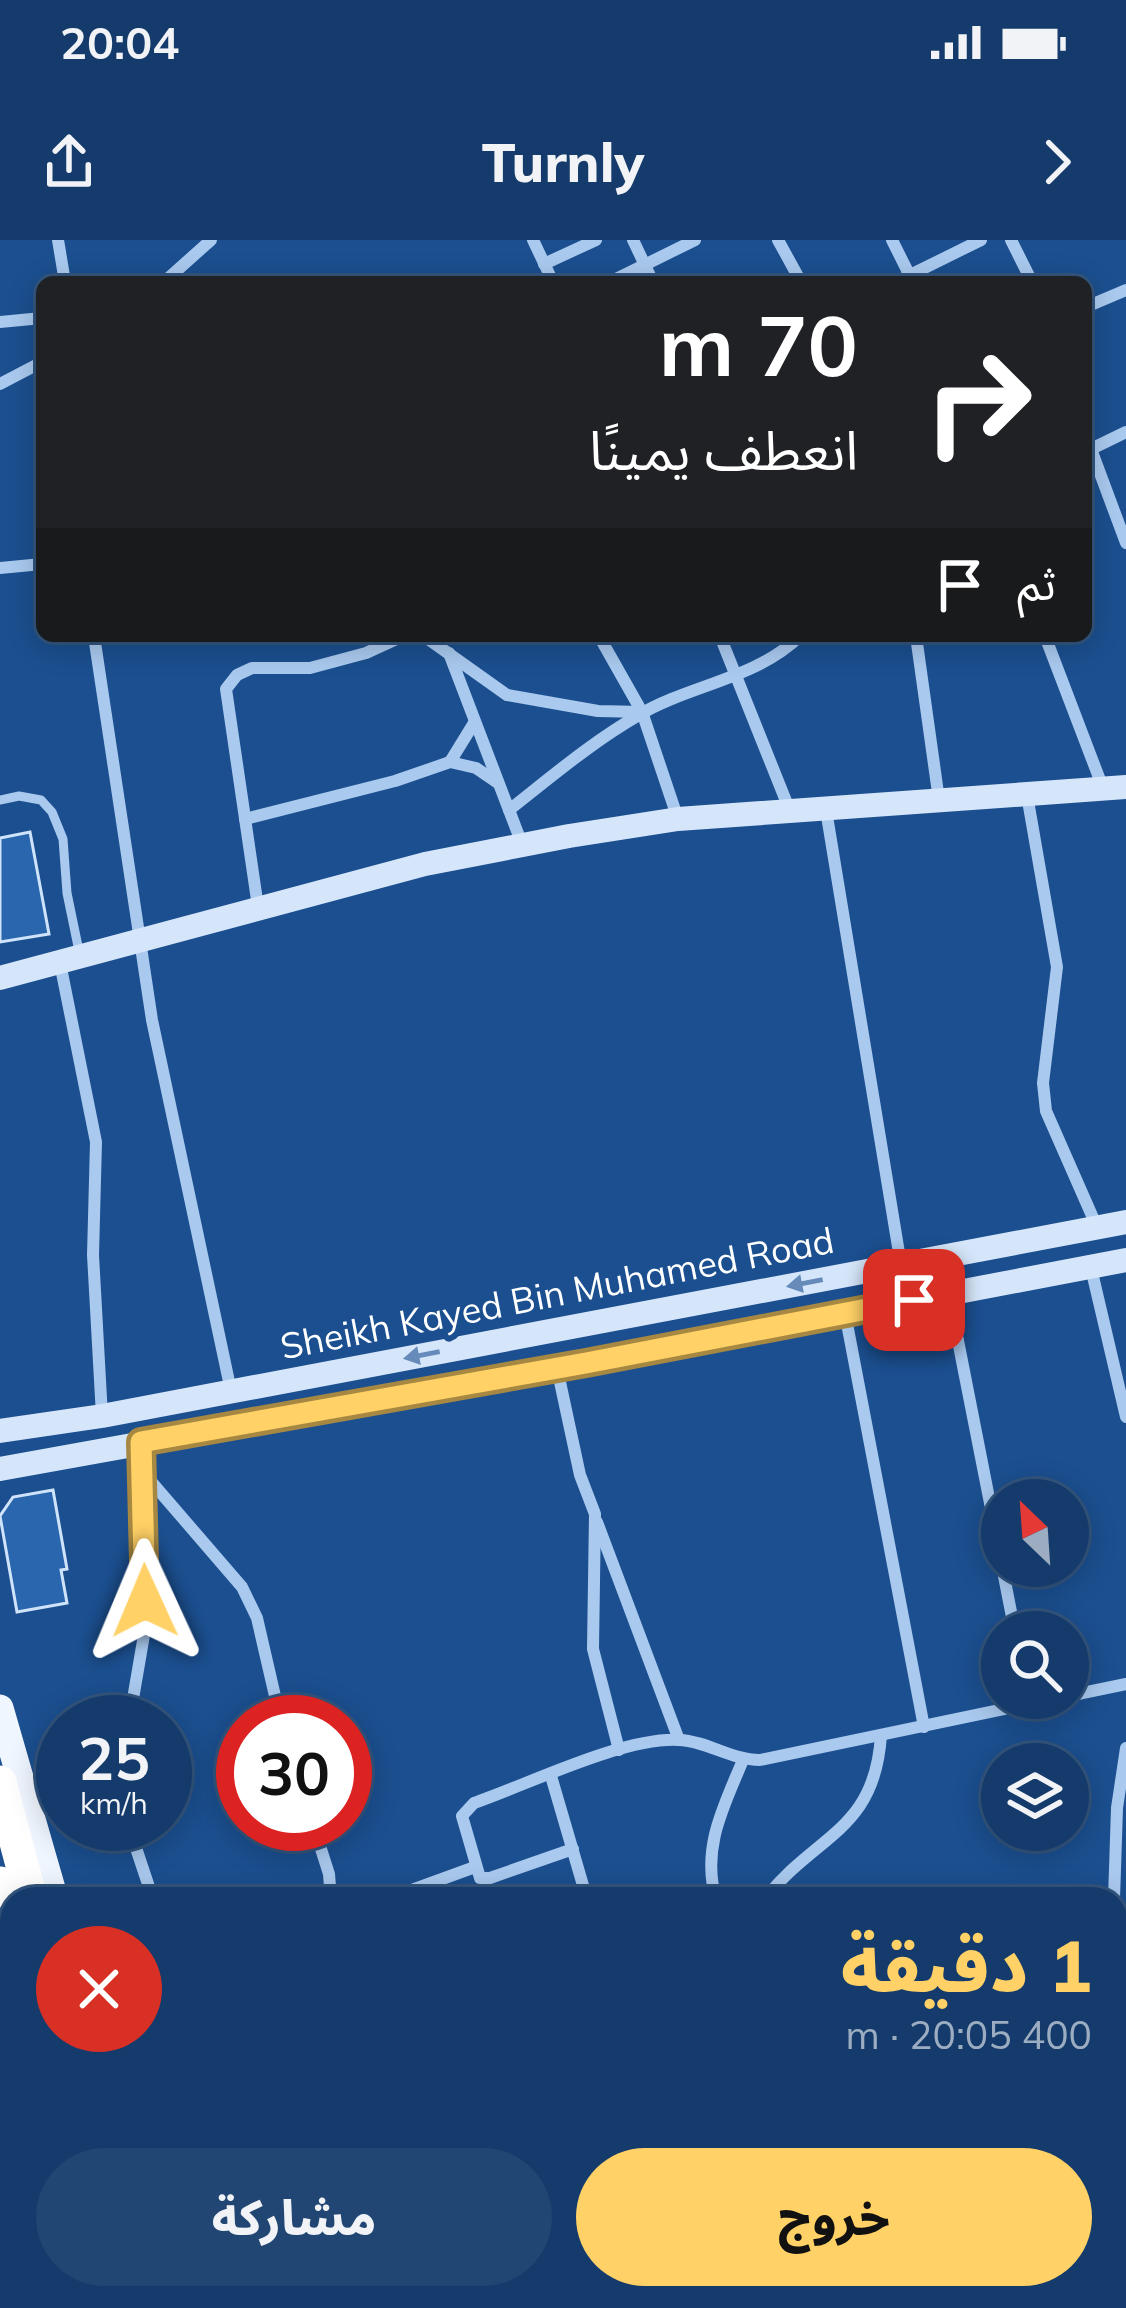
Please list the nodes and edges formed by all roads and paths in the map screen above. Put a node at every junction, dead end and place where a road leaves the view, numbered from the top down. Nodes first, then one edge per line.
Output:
1 (58, 240) edge
2 (211, 240) edge
3 (533, 240) edge
4 (596, 240) edge
5 (633, 240) edge
6 (695, 240) edge
7 (778, 240) edge
8 (892, 240) edge
9 (981, 240) edge
10 (1010, 240) edge
11 (544, 264) junction
12 (645, 265) junction
13 (64, 276) edge
14 (171, 276) edge
15 (550, 276) edge
16 (622, 276) edge
17 (650, 276) edge
18 (798, 276) edge
19 (905, 276) edge
20 (914, 276) edge
21 (1029, 276) edge
22 (1126, 290) edge
23 (1092, 304) edge
24 (36, 319) edge
25 (0, 322) edge
26 (36, 365) edge
27 (0, 384) edge
28 (1126, 432) edge
29 (1092, 448) edge
30 (1092, 460) edge
31 (1126, 543) edge
32 (36, 565) edge
33 (0, 568) edge
34 (95, 642) edge
35 (388, 642) edge
36 (433, 642) edge
37 (602, 642) edge
38 (723, 642) edge
39 (794, 642) edge
40 (917, 642) edge
41 (1048, 642) edge
42 (449, 652) junction
43 (738, 674) junction
44 (642, 712) junction
45 (475, 722) junction
46 (450, 763) junction
47 (498, 783) junction
48 (1114, 788) edge
49 (1027, 794) junction
50 (0, 800) edge
51 (939, 800) junction
52 (508, 810) junction
53 (826, 810) junction
54 (790, 812) junction
55 (678, 818) junction
56 (245, 819) junction
57 (522, 844) junction
58 (258, 907) junction
59 (142, 940) junction
60 (70, 959) junction
61 (0, 978) edge
62 (1126, 1222) edge
63 (1097, 1227) junction
64 (1026, 1241) junction
65 (1126, 1260) edge
66 (902, 1265) junction
67 (1091, 1267) junction
68 (1034, 1276) junction
69 (949, 1293) junction
70 (845, 1313) junction
71 (557, 1368) junction
72 (231, 1391) junction
73 (102, 1416) junction
74 (1126, 1417) edge
75 (6, 1428) edge
76 (141, 1442) junction
77 (32, 1463) junction
78 (0, 1469) edge
79 (142, 1471) junction
80 (985, 1479) edge
81 (0, 1487) edge
82 (595, 1514) junction
83 (1126, 1684) edge
84 (1089, 1692) edge
85 (134, 1695) edge
86 (275, 1695) edge
87 (0, 1708) edge
88 (981, 1713) edge
89 (924, 1727) junction
90 (881, 1736) junction
91 (679, 1740) junction
92 (1126, 1748) edge
93 (619, 1750) junction
94 (742, 1760) junction
95 (551, 1776) junction
96 (0, 1782) edge
97 (573, 1849) junction
98 (137, 1851) edge
99 (321, 1851) edge
100 (475, 1867) junction
101 (430, 1883) junction
102 (28, 1887) edge
103 (52, 1887) edge
104 (149, 1887) edge
105 (330, 1887) edge
106 (419, 1887) edge
107 (432, 1887) edge
108 (584, 1887) edge
109 (713, 1887) edge
110 (774, 1887) edge
111 (1115, 1887) edge

1 - 13 street
2 - 14 street
3 - 11 street
4 - 11 street
5 - 12 street
6 - 12 street
7 - 18 street
8 - 19 street
9 - 20 street
10 - 21 street
11 - 15 street
12 - 16 street
12 - 17 street
22 - 23 street
24 - 25 street
26 - 27 street
28 - 29 street
30 - 31 street
32 - 33 street
34 - 59 street
35 - 56 street
36 - 42 street
37 - 44 street
38 - 43 street
39 - 43 street
40 - 51 street
41 - 48 street
42 - 44 street
42 - 45 street
43 - 44 street
43 - 54 street
44 - 52 street
44 - 55 street
45 - 46 street
45 - 47 street
46 - 47 street
46 - 56 street
47 - 52 street
48 - 49 main road
49 - 51 main road
49 - 63 street
50 - 60 lane
51 - 53 main road
52 - 57 street
53 - 54 main road
53 - 66 street
54 - 55 main road
55 - 57 main road
56 - 58 street
57 - 58 main road
58 - 59 main road
59 - 60 main road
59 - 72 street
60 - 61 main road
60 - 73 street
62 - 63 main road, Sheikh Kayed Bin Muhamed Road
63 - 64 main road, Sheikh Kayed Bin Muhamed Road
64 - 66 main road, Sheikh Kayed Bin Muhamed Road
64 - 68 main road
65 - 67 main road, Sheikh Kayed Bin Muhamed Road
66 -> 72 main road, Sheikh Kayed Bin Muhamed Road
67 - 68 main road, Sheikh Kayed Bin Muhamed Road
67 - 74 street
68 - 69 main road, Sheikh Kayed Bin Muhamed Road
69 - 70 main road, Sheikh Kayed Bin Muhamed Road
69 - 80 street
70 - 71 main road, Sheikh Kayed Bin Muhamed Road
70 - 89 street
71 - 76 main road, Sheikh Kayed Bin Muhamed Road
71 - 82 street
72 - 73 main road, Sheikh Kayed Bin Muhamed Road
73 - 75 main road, Sheikh Kayed Bin Muhamed Road
76 - 77 main road, Sheikh Kayed Bin Muhamed Road
76 - 79 street
77 - 78 main road, Sheikh Kayed Bin Muhamed Road
77 - 81 main road
79 - 85 street
79 - 86 street
82 - 91 street
82 - 93 street
83 - 84 street
87 - 103 main road
88 - 89 street
89 - 90 street
90 - 94 street
90 - 110 street
91 - 93 street
91 - 94 street
92 - 111 street
93 - 95 street
94 - 109 street
95 - 97 street
95 - 100 street
96 - 102 highway
97 - 100 street
97 - 108 street
98 - 104 street
99 - 105 street
100 - 101 street
101 - 106 street
101 - 107 street

